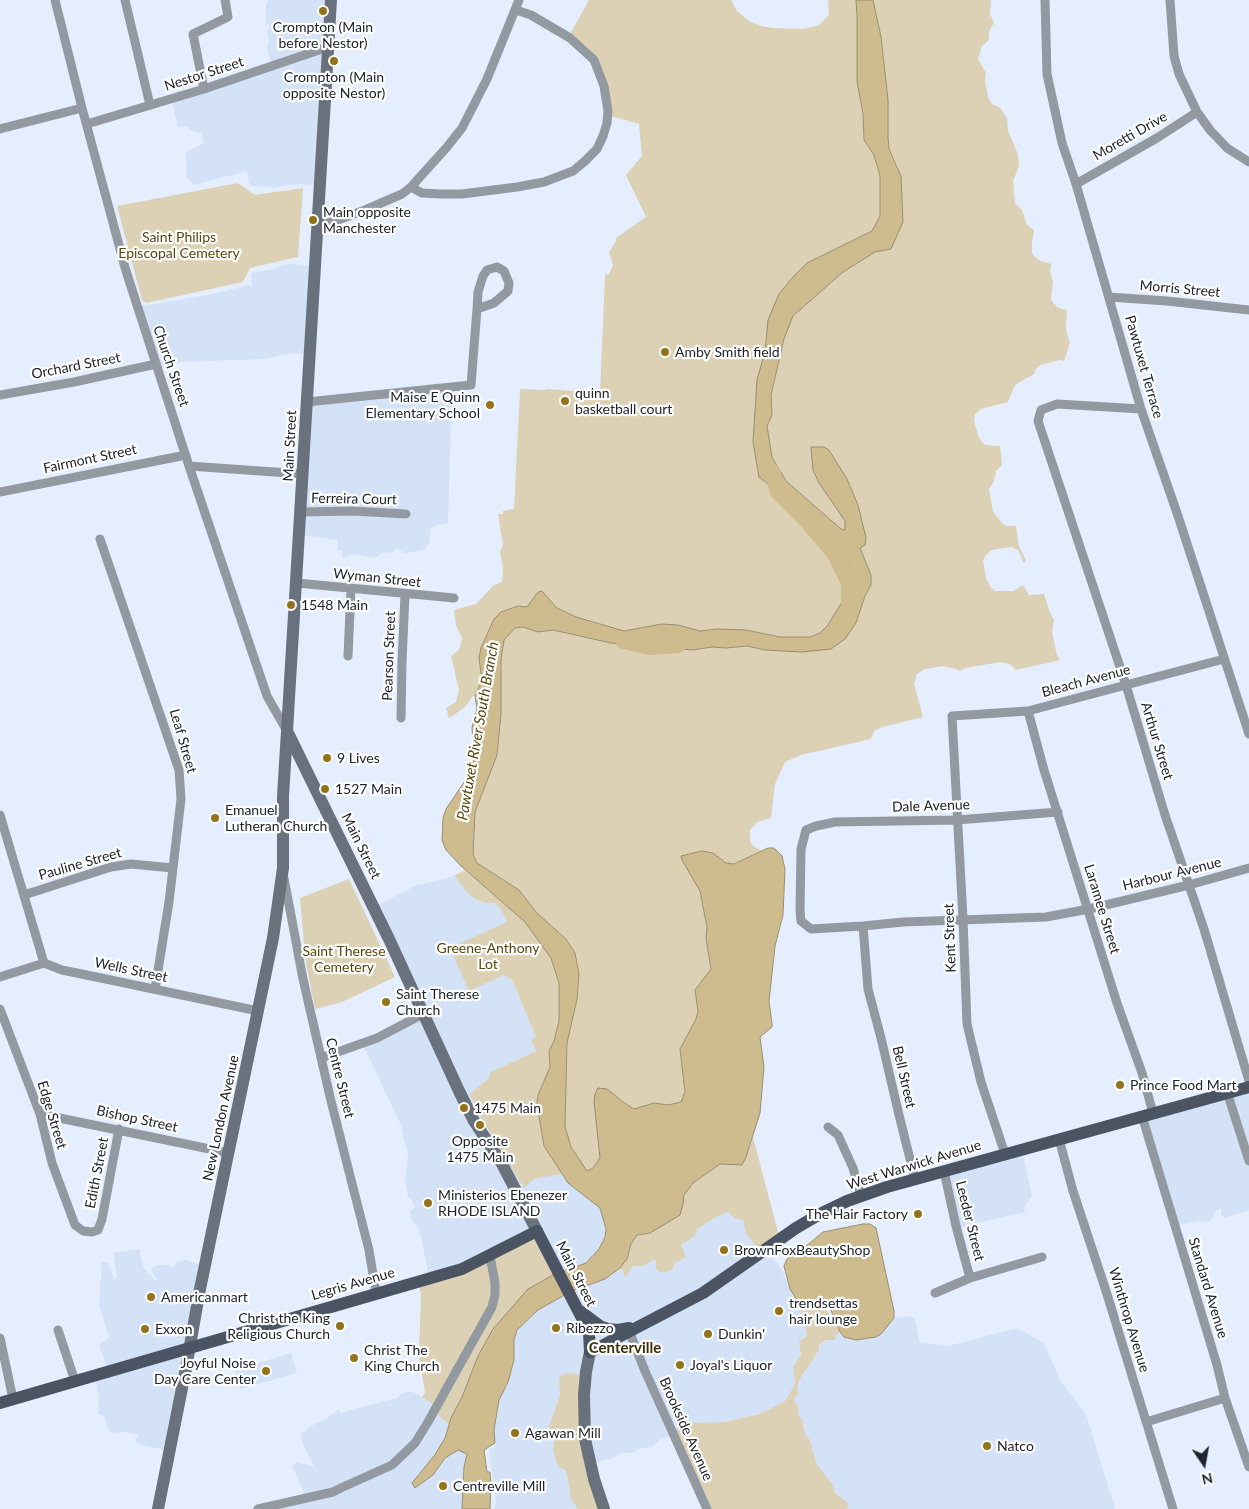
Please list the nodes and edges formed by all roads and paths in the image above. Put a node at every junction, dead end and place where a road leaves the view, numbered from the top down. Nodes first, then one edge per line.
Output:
1 (55, 0) edge
2 (125, 0) edge
3 (225, 0) edge
4 (331, 0) edge
5 (519, 0) edge
6 (1045, 0) edge
7 (1170, 0) edge
8 (516, 10) junction
9 (328, 47) junction
10 (204, 89) junction
11 (150, 106) junction
12 (82, 108) junction
13 (1197, 112) junction
14 (87, 124) junction
15 (0, 129) edge
16 (1249, 162) edge
17 (1076, 184) junction
18 (410, 187) junction
19 (317, 225) junction
20 (1109, 297) junction
21 (477, 309) junction
22 (1249, 310) edge
23 (156, 364) junction
24 (0, 395) edge
25 (307, 402) junction
26 (1141, 409) junction
27 (186, 455) junction
28 (189, 466) junction
29 (303, 474) junction
30 (0, 492) edge
31 (300, 512) junction
32 (406, 514) dead end
33 (100, 539) dead end
34 (296, 583) junction
35 (350, 589) junction
36 (405, 594) junction
37 (454, 598) dead end
38 (348, 656) dead end
39 (1224, 659) junction
40 (1126, 686) junction
41 (1028, 711) junction
42 (952, 716) joint
43 (401, 718) dead end
44 (1247, 719) edge
45 (287, 731) junction
46 (1249, 734) edge
47 (1058, 812) junction
48 (0, 815) edge
49 (957, 820) junction
50 (806, 830) joint
51 (173, 868) junction
52 (283, 868) junction
53 (1249, 868) edge
54 (1189, 885) junction
55 (24, 895) junction
56 (1088, 909) junction
57 (964, 920) junction
58 (863, 926) junction
59 (44, 962) junction
60 (0, 977) edge
61 (155, 990) junction
62 (0, 1009) edge
63 (258, 1011) junction
64 (423, 1014) junction
65 (321, 1058) junction
66 (1249, 1081) edge
67 (1249, 1087) edge
68 (1227, 1092) junction
69 (40, 1114) junction
70 (1147, 1115) junction
71 (828, 1127) dead end
72 (119, 1129) junction
73 (1059, 1139) junction
74 (229, 1153) junction
75 (1005, 1154) junction
76 (1249, 1161) edge
77 (944, 1171) junction
78 (915, 1179) junction
79 (861, 1196) junction
80 (79, 1228) joint
81 (537, 1231) junction
82 (490, 1256) junction
83 (1042, 1257) dead end
84 (970, 1278) junction
85 (376, 1293) junction
86 (935, 1293) dead end
87 (578, 1310) junction
88 (635, 1329) junction
89 (58, 1330) dead end
90 (0, 1338) edge
91 (190, 1347) junction
92 (590, 1352) junction
93 (75, 1381) junction
94 (1225, 1398) junction
95 (13, 1399) junction
96 (0, 1403) edge
97 (1146, 1422) junction
98 (1249, 1468) edge
99 (158, 1509) edge
100 (258, 1509) edge
101 (604, 1509) edge
102 (707, 1509) edge
103 (1173, 1509) edge

1 - 12 street, Church Street
2 - 11 street
3 - 10 street
4 - 9 main road, Main Street
5 - 8 street
6 - 17 street, Pawtuxet Terrace
7 - 13 street
8 - 18 street
8 - 18 street
9 - 10 street, Nestor Street
9 - 19 main road, Main Street
10 - 11 street, Nestor Street
11 - 14 street, Nestor Street
12 - 14 street, Church Street
12 - 15 street
13 - 16 street
13 - 17 street, Moretti Drive
14 - 23 street, Church Street
17 - 20 street, Pawtuxet Terrace
18 - 19 street
19 - 25 main road, Main Street
20 - 22 street, Morris Street
20 - 26 street, Pawtuxet Terrace
21 - 21 street
21 - 25 street
23 - 24 street, Orchard Street
23 - 27 street, Church Street
25 - 29 main road, Main Street
26 - 39 street, Pawtuxet Terrace
26 - 40 street, Arthur Street
27 - 28 street, Church Street
27 - 30 street, Fairmont Street
28 - 29 street
28 - 45 street, Church Street
29 - 31 main road, Main Street
31 - 32 street, Ferreira Court
31 - 34 main road, Main Street
33 - 51 street, Leaf Street
34 - 35 street, Wyman Street
34 - 45 main road, Main Street
35 - 36 street, Wyman Street
35 - 38 street
36 - 37 street, Wyman Street
36 - 43 street, Pearson Street
39 - 40 street, Bleach Avenue
39 - 44 street, Pawtuxet Terrace
40 - 41 street, Bleach Avenue
40 - 54 street, Arthur Street
41 - 42 street, Bleach Avenue
41 - 47 street, Laramee Street
42 - 49 street, Kent Street
44 - 46 street, Pawtuxet Terrace
45 - 52 main road, New London Avenue
45 - 64 main road, Main Street
47 - 49 street, Dale Avenue
47 - 56 street, Laramee Street
48 - 55 street
49 - 50 street, Dale Avenue
49 - 57 street, Kent Street
50 - 58 street, Harbour Avenue
51 - 55 street, Pauline Street
51 - 61 street, Leaf Street
52 - 63 main road, New London Avenue
52 - 65 street, Centre Street
53 - 54 street, Harbour Avenue
54 - 56 street, Harbour Avenue
54 - 66 street, Arthur Street
55 - 59 street
56 - 57 street, Harbour Avenue
56 - 70 street, Laramee Street
57 - 58 street, Harbour Avenue
57 - 75 street, Kent Street
58 - 78 street, Bell Street
59 - 60 street
59 - 61 street, Wells Street
61 - 63 street, Wells Street
62 - 69 street, Edge Street
63 - 74 main road, New London Avenue
64 - 65 street
64 - 81 main road, Main Street
65 - 85 street, Centre Street
67 - 68 main road, West Warwick Avenue
68 - 70 main road, West Warwick Avenue
68 - 76 street
69 - 72 street, Bishop Street
69 - 80 street, Edge Street
70 - 73 main road, West Warwick Avenue
70 - 94 street, Standard Avenue
71 - 79 street
72 - 74 street, Bishop Street
72 - 80 street, Edith Street
73 - 75 main road, West Warwick Avenue
73 - 97 street, Winthrop Avenue
74 - 91 main road, New London Avenue
75 - 77 main road, West Warwick Avenue
77 - 78 main road, West Warwick Avenue
77 - 84 street, Leeder Street
78 - 79 main road, West Warwick Avenue
79 - 88 main road, West Warwick Avenue
81 - 82 main road, Legris Avenue
81 - 87 main road, Main Street
82 - 85 main road, Legris Avenue
82 - 100 street
83 - 84 street, Leeder Street
84 - 86 street, Leeder Street
85 - 91 main road, Legris Avenue
87 - 88 main road
87 - 92 main road, Main Street
88 - 92 main road, West Warwick Avenue
88 - 102 street, Brookside Avenue
89 - 93 street
90 - 95 street
91 - 93 main road, Legris Avenue
91 - 99 main road, New London Avenue
92 - 101 main road, Main Street
93 - 95 main road, Legris Avenue
94 - 97 street
94 - 98 street, Standard Avenue
95 - 96 main road, Legris Avenue
97 - 103 street, Winthrop Avenue

